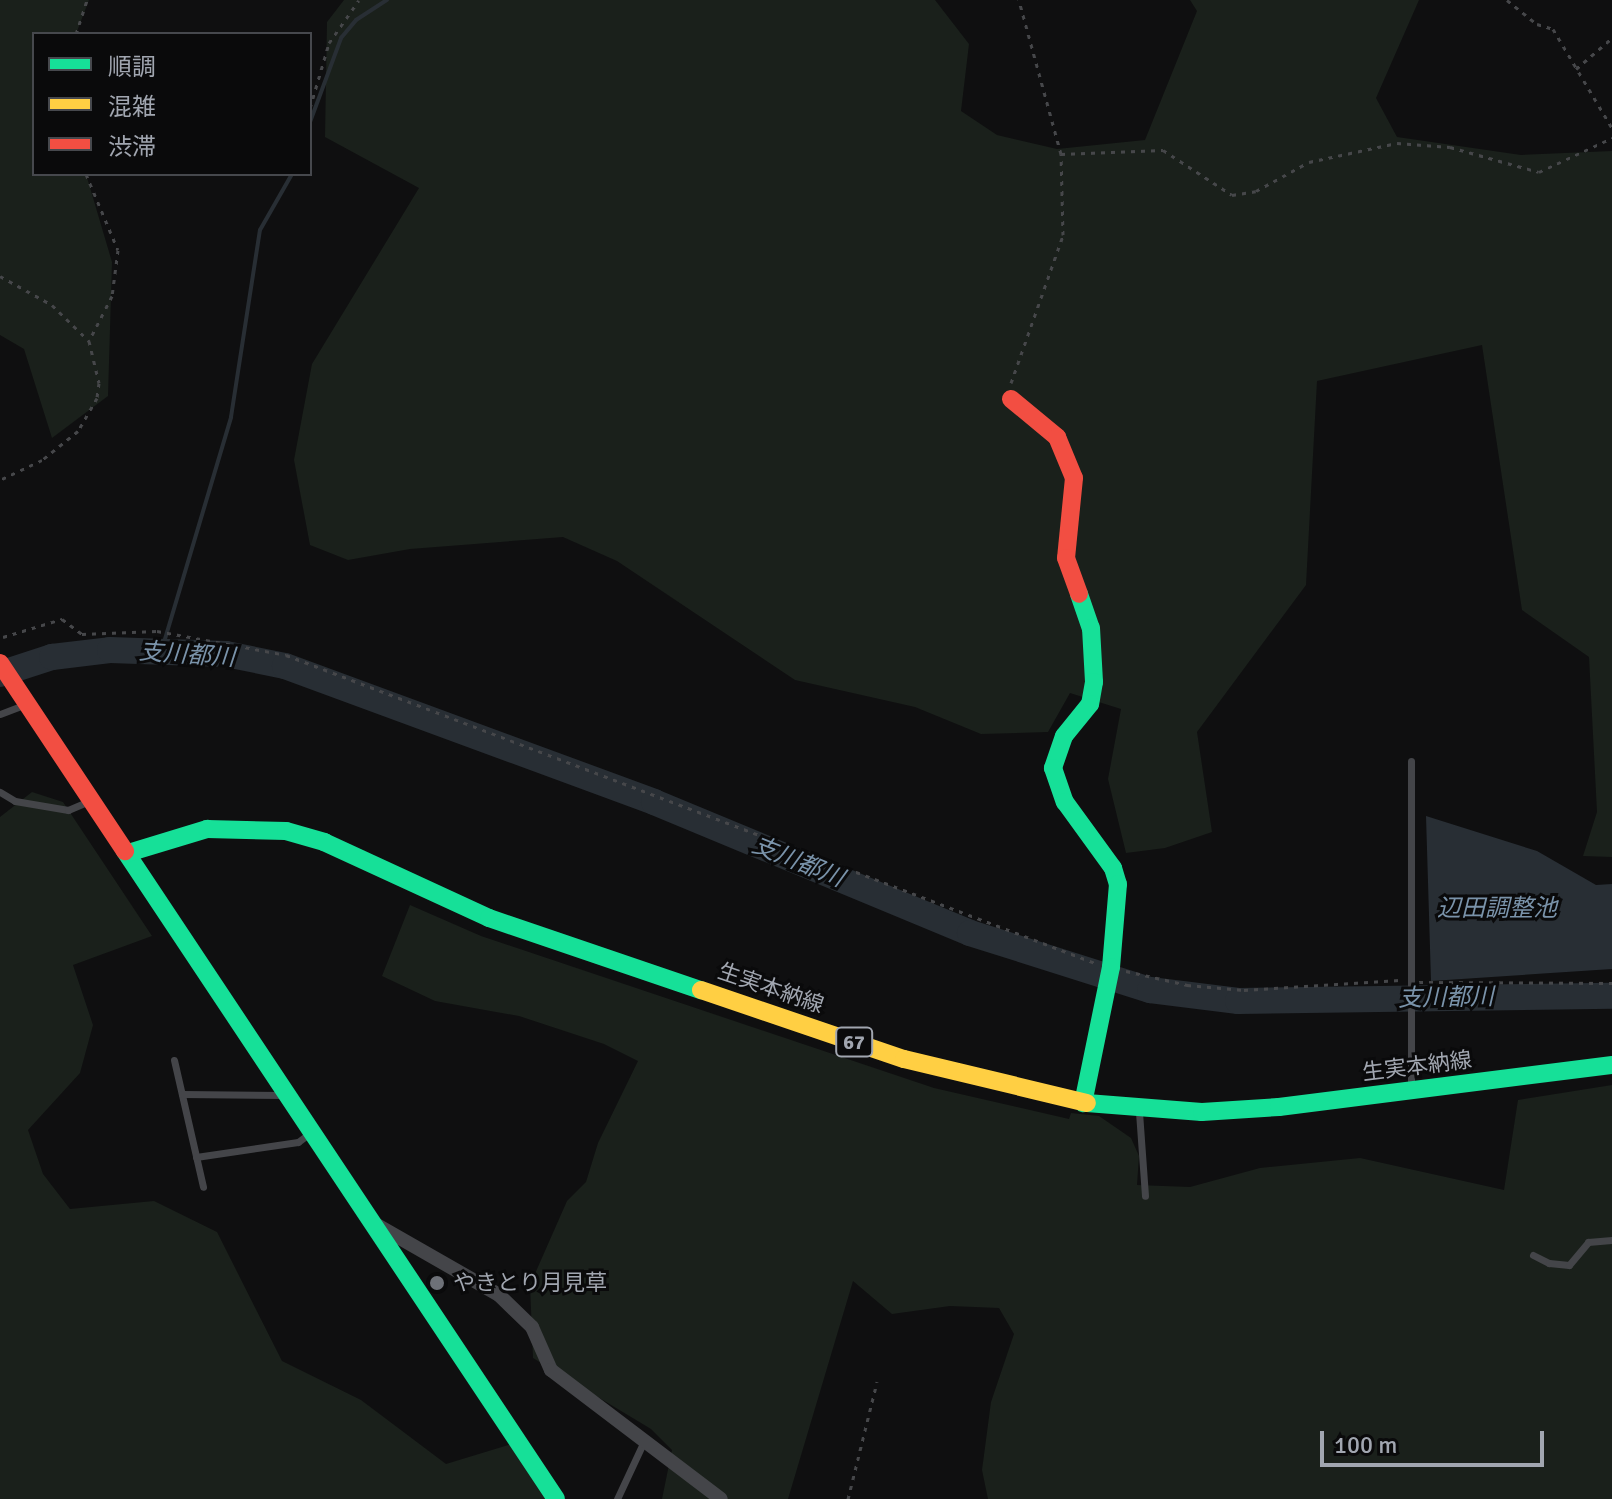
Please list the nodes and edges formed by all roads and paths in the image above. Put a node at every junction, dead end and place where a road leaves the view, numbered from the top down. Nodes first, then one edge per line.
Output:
1 (87, 0) edge
2 (359, 0) edge
3 (1019, 0) edge
4 (1507, 0) edge
5 (77, 32) edge
6 (1612, 38) edge
7 (1576, 69) junction
8 (312, 101) edge
9 (1612, 128) edge
10 (1612, 138) edge
11 (1061, 154) junction
12 (87, 176) edge
13 (0, 276) edge
14 (89, 341) junction
15 (1011, 399) joint
16 (0, 480) edge
17 (3, 637) dead end
18 (0, 663) edge
19 (26, 704) junction
20 (0, 714) edge
21 (1411, 761) dead end
22 (0, 792) edge
23 (91, 800) junction
24 (128, 853) junction
25 (1110, 969) junction
26 (1407, 980) junction
27 (1612, 983) edge
28 (174, 1060) dead end
29 (1612, 1065) edge
30 (1411, 1091) junction
31 (182, 1094) junction
32 (290, 1095) junction
33 (1083, 1103) junction
34 (1138, 1110) junction
35 (313, 1130) junction
36 (196, 1157) junction
37 (203, 1187) dead end
38 (1145, 1196) dead end
39 (377, 1225) junction
40 (1612, 1240) edge
41 (1533, 1255) dead end
42 (877, 1382) dead end
43 (645, 1439) junction
44 (556, 1499) edge
45 (617, 1499) edge
46 (721, 1499) edge
47 (848, 1499) edge

1 - 5 path
2 - 8 path
3 - 11 path
4 - 7 path
6 - 7 path
7 - 9 path
10 - 11 path
11 - 15 path
12 - 14 path
13 - 14 path
14 - 16 path
15 - 25 street
17 - 25 path
18 - 19 street
19 - 20 lane
19 - 23 street
21 - 26 lane
22 - 23 lane
23 - 24 street
24 - 32 street
24 - 33 street, 生実本納線 / 67
25 - 26 path
25 - 33 street
26 - 27 path
26 - 30 lane
28 - 31 lane
29 - 30 street, 生実本納線 / 67
30 - 34 street, 生実本納線 / 67
31 - 32 lane
31 - 36 lane
32 - 35 street
33 - 34 street, 生実本納線 / 67
34 - 38 lane
35 - 36 lane
35 - 39 street
36 - 37 lane
39 - 43 street
39 - 44 street
40 - 41 lane
42 - 47 path
43 - 45 lane
43 - 46 street

